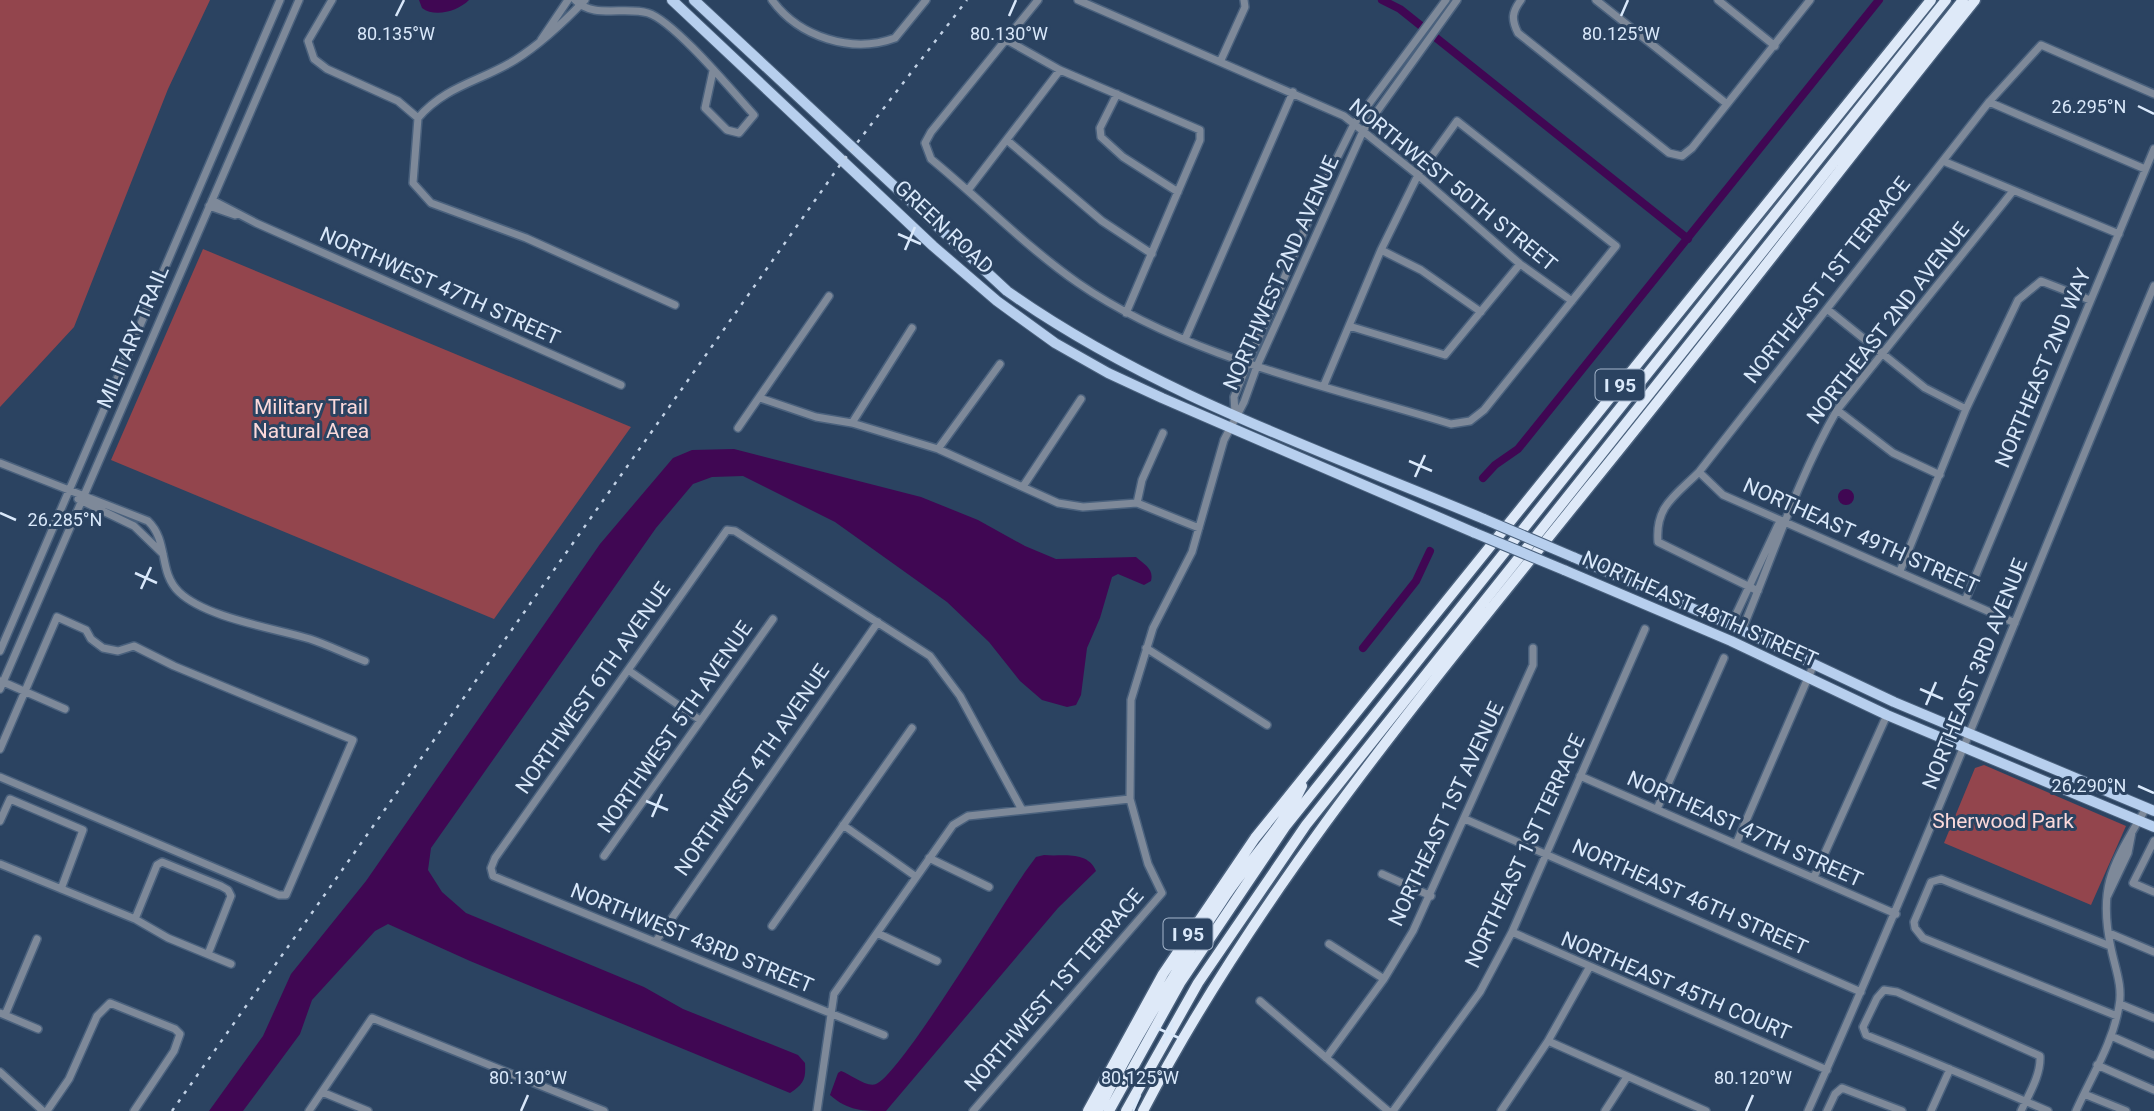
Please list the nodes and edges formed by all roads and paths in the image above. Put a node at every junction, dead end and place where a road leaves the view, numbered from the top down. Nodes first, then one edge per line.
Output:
1 (281, 0) edge
2 (299, 0) edge
3 (332, 0) edge
4 (672, 0) edge
5 (694, 0) edge
6 (772, 0) edge
7 (926, 0) edge
8 (1038, 0) edge
9 (1077, 0) edge
10 (1244, 0) edge
11 (1446, 0) edge
12 (1457, 0) edge
13 (1521, 0) edge
14 (1596, 0) edge
15 (1718, 0) edge
16 (1810, 0) edge
17 (1931, 0) edge
18 (1947, 0) edge
19 (1963, 0) edge
20 (1975, 0) edge
21 (574, 1) edge
22 (1005, 39) junction
23 (539, 43) junction
24 (1775, 46) junction
25 (1221, 60) junction
26 (1060, 70) junction
27 (712, 71) junction
28 (1293, 92) junction
29 (1117, 94) junction
30 (2154, 94) edge
31 (1989, 102) junction
32 (1727, 104) junction
33 (418, 118) junction
34 (1354, 124) junction
35 (225, 131) junction
36 (1363, 131) junction
37 (239, 137) junction
38 (1008, 141) junction
39 (2154, 149) edge
40 (1942, 161) junction
41 (2146, 169) junction
42 (1418, 174) junction
43 (968, 190) junction
44 (2012, 191) junction
45 (1178, 192) junction
46 (211, 203) junction
47 (2119, 234) junction
48 (1381, 250) junction
49 (1152, 254) junction
50 (170, 261) junction
51 (1520, 264) junction
52 (183, 266) junction
53 (2154, 286) edge
54 (829, 296) dead end
55 (2090, 300) junction
56 (1572, 301) junction
57 (675, 305) dead end
58 (1827, 309) junction
59 (1481, 312) junction
60 (1126, 313) junction
61 (1349, 326) junction
62 (912, 328) dead end
63 (1185, 338) junction
64 (1880, 355) junction
65 (1000, 363) dead end
66 (1248, 363) junction
67 (1257, 366) junction
68 (621, 385) dead end
69 (1324, 385) junction
70 (760, 398) junction
71 (1081, 400) dead end
72 (1966, 409) junction
73 (1837, 410) junction
74 (1235, 414) junction
75 (852, 423) junction
76 (1229, 427) junction
77 (738, 428) dead end
78 (1163, 433) dead end
79 (938, 449) junction
80 (0, 463) edge
81 (1699, 472) junction
82 (1940, 475) junction
83 (1024, 485) junction
84 (69, 492) junction
85 (82, 498) junction
86 (1137, 503) junction
87 (1784, 521) junction
88 (1199, 528) junction
89 (163, 554) junction
90 (1900, 571) junction
91 (1749, 587) junction
92 (1758, 591) junction
93 (1965, 601) junction
94 (773, 619) dead end
95 (878, 622) junction
96 (2015, 623) junction
97 (1731, 625) junction
98 (1645, 629) dead end
99 (1742, 630) junction
100 (1146, 648) junction
101 (1533, 648) dead end
102 (0, 651) edge
103 (1724, 658) dead end
104 (365, 661) dead end
105 (1814, 664) junction
106 (628, 670) junction
107 (1808, 677) junction
108 (1, 684) edge
109 (24, 692) junction
110 (65, 709) dead end
111 (1887, 715) junction
112 (700, 720) junction
113 (1267, 725) dead end
114 (912, 728) dead end
115 (1970, 735) junction
116 (0, 748) edge
117 (1965, 748) junction
118 (1308, 771) junction
119 (0, 776) edge
120 (1580, 776) junction
121 (1130, 799) junction
122 (2127, 800) junction
123 (2091, 802) junction
124 (1021, 808) junction
125 (1657, 809) junction
126 (2150, 810) edge
127 (1465, 819) junction
128 (0, 821) edge
129 (2139, 821) junction
130 (844, 825) junction
131 (2154, 827) edge
132 (2153, 841) edge
133 (1736, 844) junction
134 (1546, 853) junction
135 (604, 856) dead end
136 (929, 858) junction
137 (0, 864) edge
138 (491, 868) joint
139 (1382, 874) dead end
140 (915, 876) junction
141 (1814, 877) junction
142 (989, 887) dead end
143 (61, 889) junction
144 (2154, 892) edge
145 (1431, 896) junction
146 (1896, 914) junction
147 (135, 919) junction
148 (772, 926) dead end
149 (1512, 932) junction
150 (877, 933) junction
151 (2109, 933) junction
152 (37, 939) dead end
153 (656, 941) junction
154 (1329, 944) dead end
155 (2110, 946) junction
156 (2154, 952) edge
157 (208, 954) junction
158 (937, 961) dead end
159 (231, 964) dead end
160 (1589, 968) junction
161 (1384, 979) junction
162 (1861, 992) junction
163 (1260, 1001) dead end
164 (2120, 1004) junction
165 (829, 1012) junction
166 (2, 1014) edge
167 (2117, 1016) junction
168 (2154, 1018) edge
169 (38, 1030) dead end
170 (884, 1035) dead end
171 (2111, 1036) junction
172 (1548, 1041) junction
173 (2154, 1055) edge
174 (1326, 1058) junction
175 (1171, 1060) junction
176 (2097, 1065) junction
177 (1950, 1069) junction
178 (1827, 1070) junction
179 (0, 1072) edge
180 (1627, 1077) junction
181 (2154, 1090) edge
182 (322, 1092) junction
183 (2084, 1094) junction
184 (2026, 1101) junction
185 (45, 1111) edge
186 (134, 1111) edge
187 (309, 1111) edge
188 (368, 1111) edge
189 (604, 1111) edge
190 (817, 1111) edge
191 (973, 1111) edge
192 (1088, 1111) edge
193 (1098, 1111) edge
194 (1109, 1111) edge
195 (1126, 1111) edge
196 (1134, 1111) edge
197 (1143, 1111) edge
198 (1391, 1111) edge
199 (1501, 1111) edge
200 (1605, 1111) edge
201 (1706, 1111) edge
202 (1808, 1111) edge
203 (1827, 1111) edge
204 (1902, 1111) edge
205 (1931, 1111) edge
206 (2021, 1111) edge
207 (2048, 1111) edge
208 (2076, 1111) edge
209 (2126, 1111) edge

1 - 35 street, MILITARY TRAIL
2 - 37 street, MILITARY TRAIL
3 - 33 street
4 - 76 main road, GREEN ROAD
5 - 74 main road, GREEN ROAD
6 - 7 street
8 - 22 street
9 - 25 street, NORTHWEST 50TH STREET
10 - 25 street
11 - 34 street, NORTHWEST 2ND AVENUE
12 - 36 street, NORTHWEST 2ND AVENUE
13 - 32 street
14 - 32 street
15 - 24 street
16 - 24 street
17 - 118 highway, I 95
18 - 194 highway
19 - 195 highway
20 - 175 highway, I 95
21 - 23 street
21 - 23 street
21 - 27 street
22 - 26 street
22 - 43 street
23 - 33 street
24 - 32 street
25 - 28 street, NORTHWEST 50TH STREET
26 - 29 street
26 - 38 street
27 - 27 street
28 - 34 street, NORTHWEST 50TH STREET
28 - 63 street
29 - 45 street
29 - 45 street
30 - 31 street, NORTHEAST 1ST TERRACE
31 - 40 street, NORTHEAST 1ST TERRACE
31 - 41 street
33 - 57 street
34 - 36 street, NORTHWEST 50TH STREET
34 - 66 street, NORTHWEST 2ND AVENUE
35 - 37 street
35 - 50 street, MILITARY TRAIL
36 - 42 street, NORTHWEST 50TH STREET
36 - 67 street, NORTHWEST 2ND AVENUE
37 - 46 street, MILITARY TRAIL
38 - 43 street
38 - 49 street
39 - 41 street, NORTHEAST 2ND WAY
40 - 44 street
40 - 58 street, NORTHEAST 1ST TERRACE
41 - 47 street, NORTHEAST 2ND WAY
42 - 48 street
42 - 51 street, NORTHWEST 50TH STREET
42 - 56 street
43 - 60 street
44 - 47 street
44 - 64 street, NORTHEAST 2ND AVENUE
45 - 49 street
46 - 52 street, MILITARY TRAIL
46 - 68 street, NORTHWEST 47TH STREET
47 - 55 street, NORTHEAST 2ND WAY
48 - 59 street
48 - 61 street
49 - 60 street
50 - 52 street
50 - 84 street, MILITARY TRAIL
51 - 56 street, NORTHWEST 50TH STREET
51 - 59 street
52 - 85 street, MILITARY TRAIL
53 - 96 street, NORTHEAST 3RD AVENUE
54 - 70 street
55 - 72 street
55 - 93 street, NORTHEAST 2ND WAY
56 - 69 street
58 - 64 street
58 - 81 street, NORTHEAST 1ST TERRACE
59 - 61 street
60 - 63 street
61 - 69 street
62 - 75 street
63 - 66 street
64 - 72 street
64 - 73 street, NORTHEAST 2ND AVENUE
65 - 79 street
66 - 67 street
66 - 74 street, NORTHWEST 2ND AVENUE
67 - 69 street
67 - 74 street, NORTHWEST 2ND AVENUE
70 - 75 street
70 - 77 street
71 - 83 street
72 - 82 street
73 - 82 street
73 - 87 street, NORTHEAST 2ND AVENUE
74 - 76 street
74 - 97 main road, NORTHEAST 48TH STREET, bridge
75 - 79 street
76 - 88 street
76 - 107 main road, NORTHEAST 48TH STREET, bridge
78 - 86 street
79 - 83 street
80 - 84 street
81 - 87 street, NORTHEAST 49TH STREET
81 - 91 street, NORTHEAST 1ST TERRACE
82 - 90 street
83 - 86 street
84 - 85 street
84 - 102 street, MILITARY TRAIL
85 - 89 street
85 - 89 street
85 - 108 street, MILITARY TRAIL
86 - 88 street
87 - 90 street, NORTHEAST 49TH STREET
87 - 91 street, NORTHEAST 2ND AVENUE
87 - 92 street, NORTHEAST 2ND AVENUE
88 - 100 street
89 - 104 street
90 - 93 street, NORTHEAST 49TH STREET
91 - 92 street
91 - 97 street, NORTHEAST 2ND AVENUE
92 - 99 street, NORTHEAST 2ND AVENUE
93 - 96 street, NORTHEAST 49TH STREET
94 - 112 street, NORTHWEST 5TH AVENUE
95 - 106 street, NORTHWEST 6TH AVENUE
95 - 124 street
95 - 153 street, NORTHWEST 4TH AVENUE
96 - 115 street, NORTHEAST 3RD AVENUE
97 - 99 main road, NORTHEAST 48TH STREET
98 - 120 street, NORTHEAST 1ST TERRACE
99 - 105 main road, NORTHEAST 48TH STREET
100 - 113 street
100 - 121 street
101 - 127 street, NORTHEAST 1ST AVENUE
103 - 125 street
105 - 107 street
105 - 115 main road, NORTHEAST 48TH STREET
106 - 112 street
106 - 138 street, NORTHWEST 6TH AVENUE
107 - 111 main road, NORTHEAST 48TH STREET
107 - 133 street
108 - 109 street
109 - 110 street
109 - 116 street
109 - 119 street
111 - 117 main road, NORTHEAST 48TH STREET
111 - 141 street
112 - 135 street, NORTHWEST 5TH AVENUE
114 - 130 street
115 - 117 street, NORTHEAST 3RD AVENUE
115 - 122 main road, NORTHEAST 48TH STREET
117 - 123 main road, NORTHEAST 48TH STREET
117 - 146 street, NORTHEAST 3RD AVENUE
118 - 192 highway, I 95
118 - 193 highway
120 - 125 street, NORTHEAST 47TH STREET
120 - 134 street, NORTHEAST 1ST TERRACE
121 - 124 street
121 - 191 street, NORTHWEST 1ST TERRACE
122 - 123 main road
122 - 126 main road, NORTHEAST 48TH STREET
123 - 129 main road, NORTHEAST 48TH STREET
124 - 136 street
125 - 133 street, NORTHEAST 47TH STREET
126 - 129 street
127 - 134 street, NORTHEAST 46TH STREET
127 - 145 street, NORTHEAST 1ST AVENUE
128 - 143 street
129 - 131 main road, NORTHEAST 48TH STREET
129 - 151 street
130 - 140 street
130 - 148 street
132 - 144 street
133 - 141 street, NORTHEAST 47TH STREET
134 - 149 street, NORTHEAST 1ST TERRACE
134 - 162 street, NORTHEAST 46TH STREET
136 - 140 street
136 - 142 street
137 - 143 street
138 - 153 street, NORTHWEST 43RD STREET
139 - 145 street
140 - 150 street
141 - 146 street, NORTHEAST 47TH STREET
143 - 147 street
145 - 161 street, NORTHEAST 1ST AVENUE
146 - 162 street, NORTHEAST 3RD AVENUE
147 - 157 street
147 - 157 street
149 - 160 street, NORTHEAST 45TH COURT
149 - 198 street, NORTHEAST 1ST TERRACE
150 - 158 street
150 - 165 street
151 - 155 street
151 - 156 street
152 - 166 street
153 - 165 street, NORTHWEST 43RD STREET
154 - 161 street
155 - 164 street
155 - 167 street
157 - 159 street
160 - 172 street
160 - 178 street, NORTHEAST 45TH COURT
161 - 174 street, NORTHEAST 1ST AVENUE
162 - 178 street, NORTHEAST 3RD AVENUE
163 - 174 street
164 - 167 street
164 - 168 street
165 - 170 street, NORTHWEST 43RD STREET
165 - 190 street
166 - 169 street
167 - 171 street
171 - 173 street
171 - 176 street
172 - 180 street
172 - 199 street
174 - 198 street
175 - 196 highway
175 - 197 highway, I 95
176 - 181 street
176 - 183 street
177 - 184 street
177 - 184 street
177 - 205 street
178 - 202 street, NORTHEAST 3RD AVENUE
179 - 185 street
180 - 200 street
180 - 201 street
182 - 187 street
182 - 188 street
182 - 189 street
183 - 208 street
183 - 209 street
184 - 206 street
184 - 207 street
185 - 186 street
203 - 204 street

